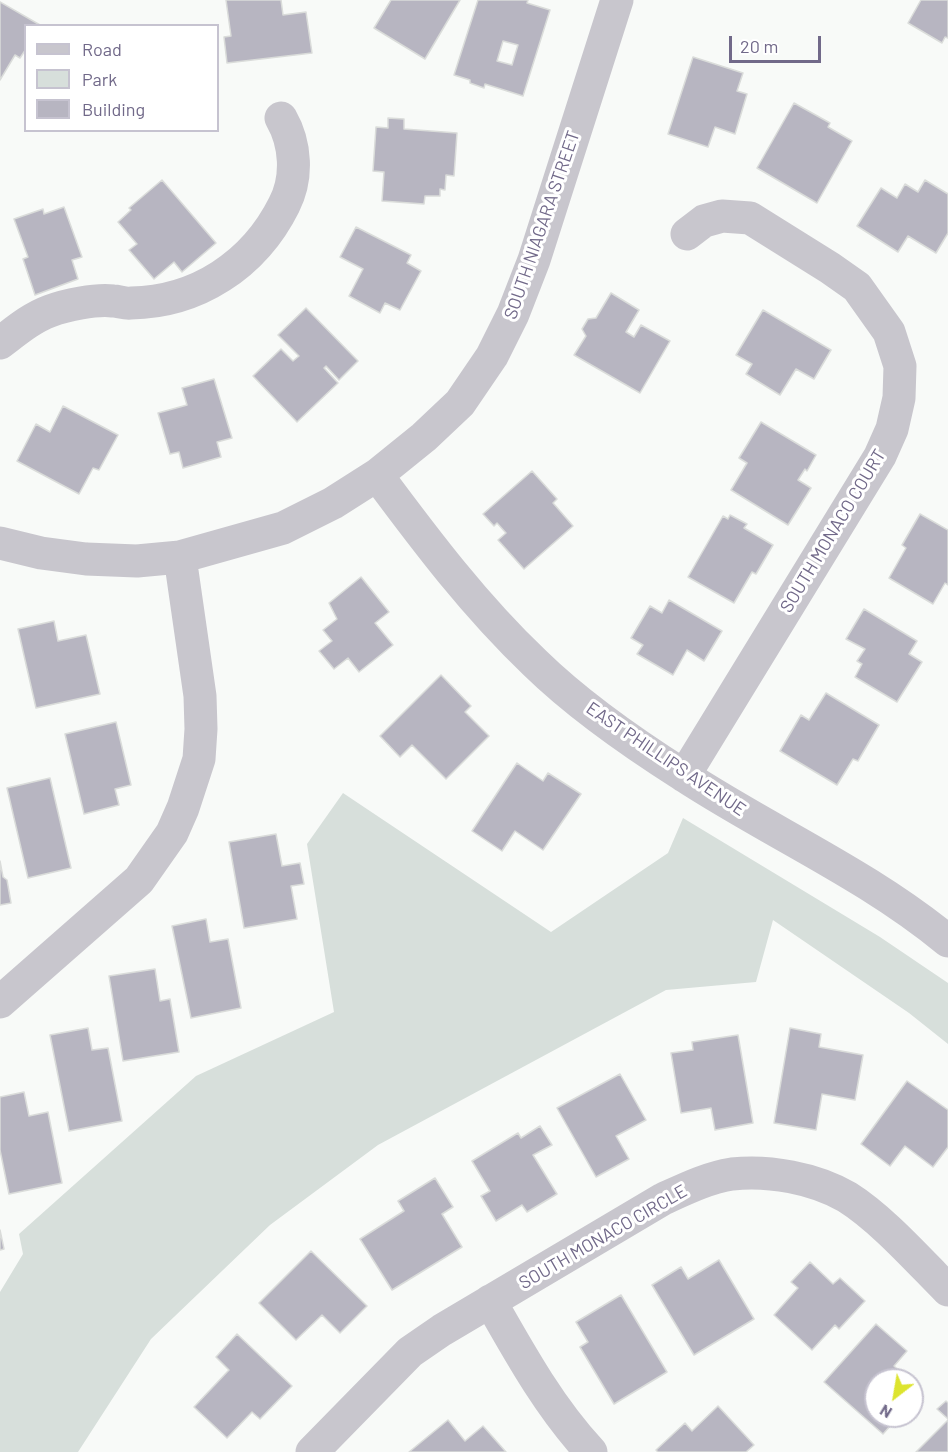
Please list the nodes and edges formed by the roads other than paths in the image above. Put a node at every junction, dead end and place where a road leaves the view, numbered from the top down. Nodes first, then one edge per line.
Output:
1 (617, 0) edge
2 (281, 118) dead end
3 (687, 234) dead end
4 (0, 343) edge
5 (377, 475) junction
6 (0, 543) edge
7 (180, 557) junction
8 (684, 776) junction
9 (948, 941) edge
10 (0, 1002) edge
11 (948, 1290) edge
12 (490, 1301) junction
13 (312, 1452) edge
14 (591, 1452) edge

1 - 5 street, SOUTH NIAGARA STREET
2 - 4 street
3 - 8 street, SOUTH MONACO COURT
5 - 7 street, SOUTH NIAGARA STREET
5 - 8 street, EAST PHILLIPS AVENUE
6 - 7 street, SOUTH NIAGARA STREET
7 - 10 street
8 - 9 street, EAST PHILLIPS AVENUE
11 - 12 street, SOUTH MONACO CIRCLE
12 - 13 street, SOUTH MONACO CIRCLE
12 - 14 street

